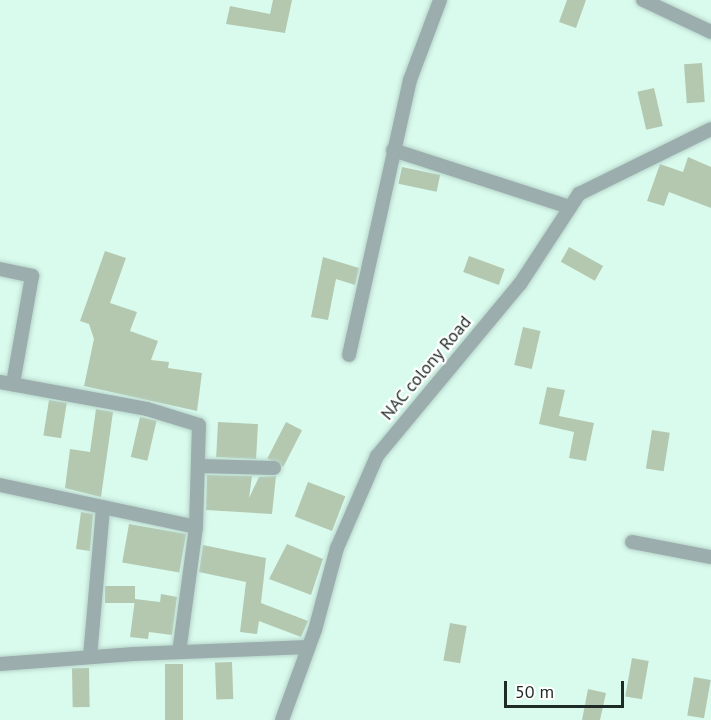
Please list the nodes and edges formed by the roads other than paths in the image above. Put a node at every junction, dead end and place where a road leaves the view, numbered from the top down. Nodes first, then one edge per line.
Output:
1 (440, 0) edge
2 (643, 0) edge
3 (711, 32) edge
4 (711, 129) edge
5 (393, 150) junction
6 (569, 207) junction
7 (0, 269) edge
8 (349, 355) dead end
9 (6, 383) edge
10 (198, 466) junction
11 (274, 468) dead end
12 (0, 484) edge
13 (103, 508) junction
14 (196, 527) junction
15 (632, 542) dead end
16 (711, 557) edge
17 (309, 647) junction
18 (179, 652) junction
19 (90, 657) junction
20 (0, 664) edge
21 (282, 720) edge

1 - 5 street
2 - 3 street
4 - 6 street, NAC colony Road
5 - 6 street
5 - 8 street
6 - 17 street, NAC colony Road
7 - 9 street
9 - 10 street
10 - 11 street
10 - 14 street
12 - 13 street
13 - 14 street
13 - 19 street
14 - 18 street
15 - 16 street
17 - 18 street
17 - 21 street, NAC colony Road
18 - 19 street
19 - 20 street

